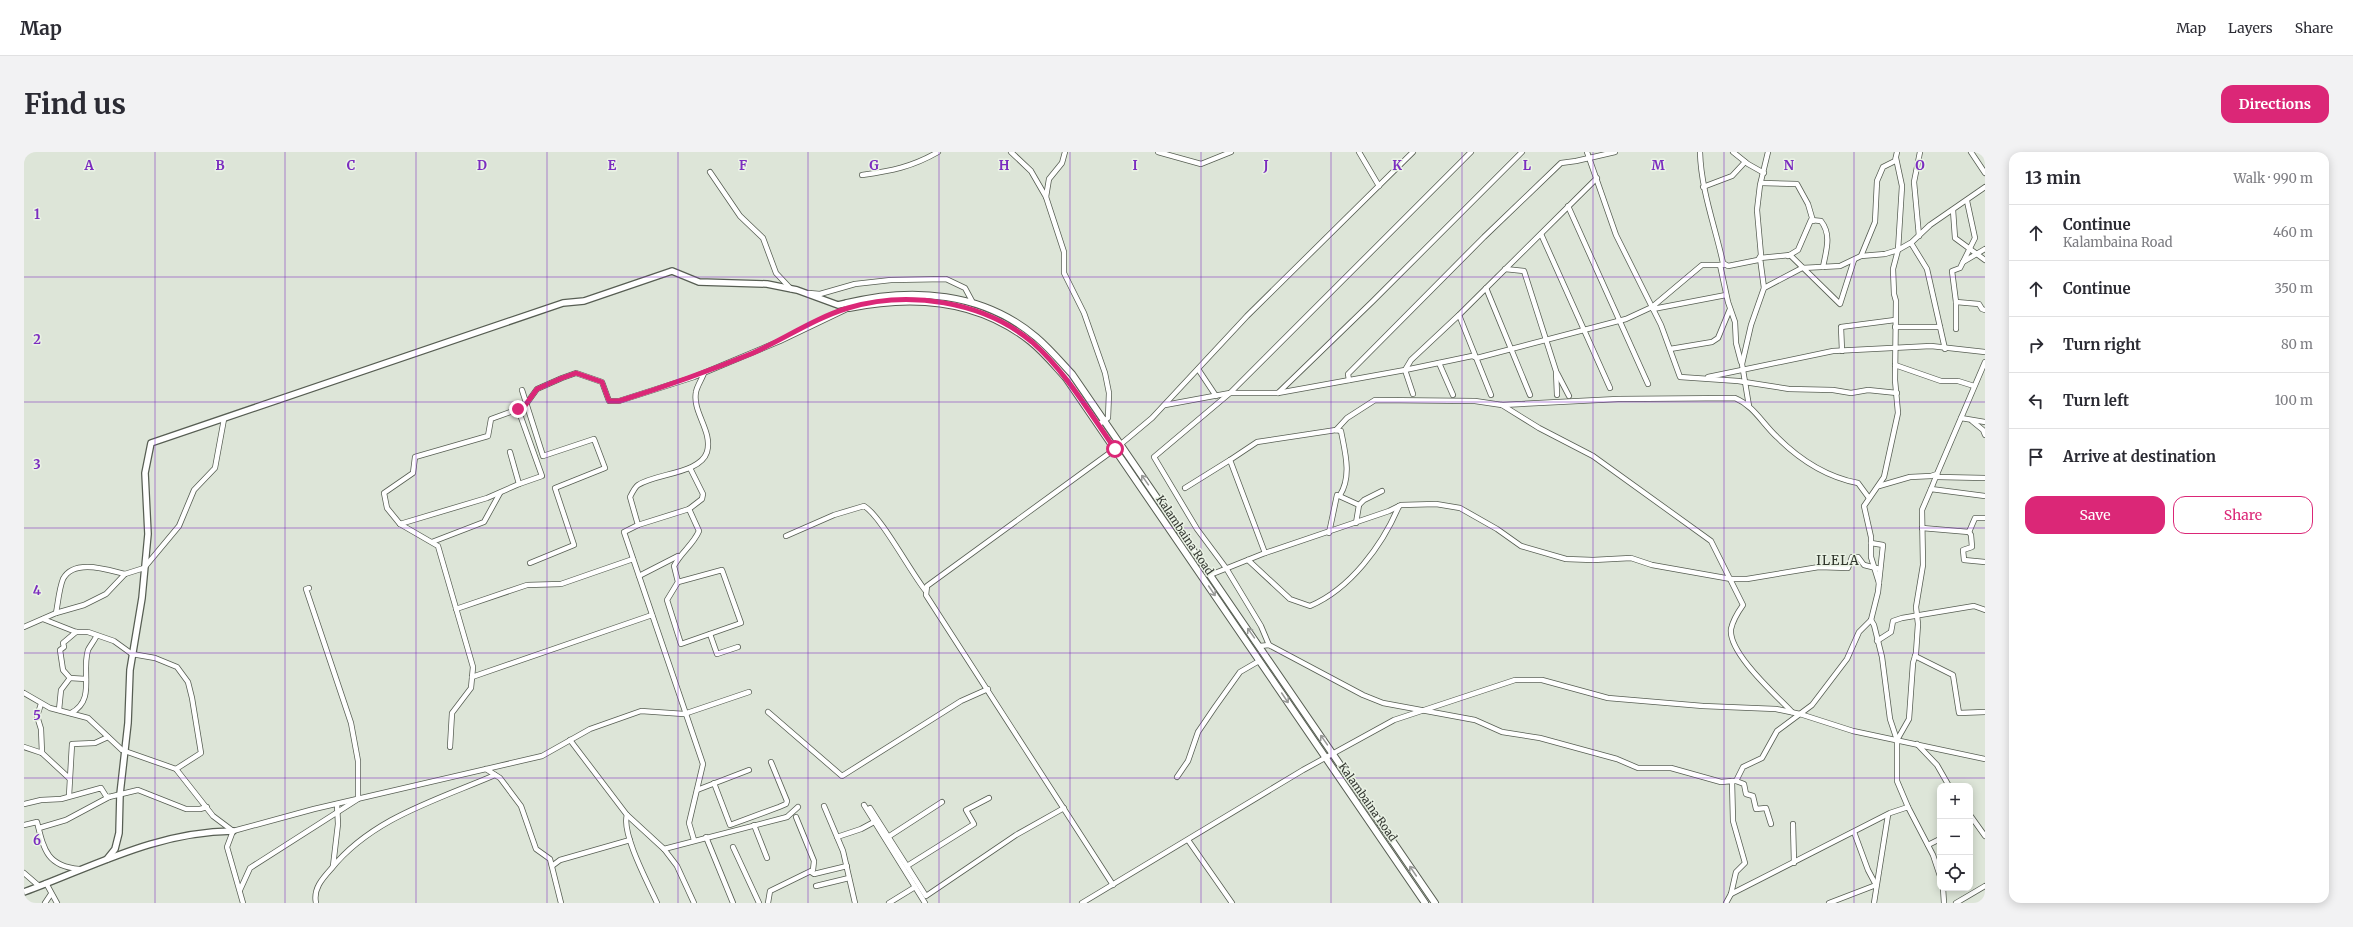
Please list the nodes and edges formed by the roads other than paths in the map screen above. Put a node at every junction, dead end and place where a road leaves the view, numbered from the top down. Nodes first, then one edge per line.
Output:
1 (938, 152) edge
2 (1011, 152) edge
3 (1065, 152) edge
4 (1158, 152) edge
5 (1231, 152) edge
6 (1359, 152) edge
7 (1413, 152) edge
8 (1471, 152) edge
9 (1522, 152) edge
10 (1586, 152) edge
11 (1615, 152) edge
12 (1700, 152) edge
13 (1732, 152) edge
14 (1768, 152) edge
15 (1896, 152) edge
16 (1920, 152) edge
17 (1971, 152) edge
18 (1589, 158) junction
19 (1896, 158) junction
20 (1745, 162) junction
21 (710, 172) dead end
22 (1764, 172) junction
23 (1985, 173) edge
24 (862, 175) dead end
25 (1597, 178) junction
26 (1761, 183) junction
27 (1379, 186) junction
28 (1703, 187) junction
29 (1985, 187) edge
30 (1046, 197) junction
31 (1967, 201) junction
32 (1568, 206) junction
33 (1953, 210) junction
34 (1813, 221) junction
35 (1541, 234) junction
36 (1919, 236) junction
37 (1911, 243) junction
38 (1970, 248) junction
39 (1985, 249) edge
40 (1898, 250) junction
41 (1978, 254) junction
42 (1788, 256) junction
43 (1862, 256) junction
44 (1760, 258) junction
45 (1854, 260) junction
46 (1985, 260) edge
47 (1963, 262) junction
48 (1722, 265) junction
49 (1823, 267) junction
50 (1805, 268) junction
51 (1505, 269) junction
52 (1486, 288) junction
53 (1764, 288) junction
54 (791, 289) junction
55 (804, 292) junction
56 (1726, 295) junction
57 (972, 302) junction
58 (1956, 302) junction
59 (848, 306) junction
60 (1652, 308) junction
61 (1730, 309) junction
62 (1985, 310) edge
63 (1459, 315) junction
64 (1620, 320) junction
65 (1895, 320) junction
66 (1895, 327) junction
67 (1940, 327) junction
68 (1585, 329) junction
69 (1956, 329) dead end
70 (1547, 340) junction
71 (1896, 348) junction
72 (1510, 349) junction
73 (1670, 349) junction
74 (1946, 349) junction
75 (1842, 351) junction
76 (1985, 352) edge
77 (1477, 358) junction
78 (1985, 362) edge
79 (1439, 363) junction
80 (1742, 364) junction
81 (1895, 365) junction
82 (1198, 369) junction
83 (1405, 370) junction
84 (1743, 370) junction
85 (1556, 371) junction
86 (704, 373) junction
87 (1979, 375) junction
88 (1985, 376) edge
89 (1701, 379) junction
90 (1349, 380) junction
91 (1746, 382) junction
92 (1648, 384) dead end
93 (1974, 386) junction
94 (1610, 388) dead end
95 (522, 390) dead end
96 (1230, 393) junction
97 (1278, 393) junction
98 (1896, 393) junction
99 (1413, 394) dead end
100 (1453, 395) dead end
101 (1491, 395) dead end
102 (1530, 395) dead end
103 (1557, 395) dead end
104 (1216, 396) junction
105 (1569, 396) dead end
106 (526, 404) junction
107 (1502, 404) junction
108 (1164, 405) junction
109 (1749, 406) junction
110 (518, 409) junction
111 (1961, 418) junction
112 (224, 419) junction
113 (1104, 420) junction
114 (1972, 421) junction
115 (1985, 422) edge
116 (1098, 425) junction
117 (1336, 430) junction
118 (1985, 435) edge
119 (1120, 443) junction
120 (1115, 449) junction
121 (510, 452) dead end
122 (1230, 460) junction
123 (690, 468) junction
124 (1937, 474) junction
125 (1985, 478) edge
126 (519, 484) junction
127 (1879, 486) junction
128 (1185, 488) dead end
129 (1931, 489) junction
130 (1382, 490) dead end
131 (500, 493) junction
132 (1340, 495) junction
133 (1985, 496) edge
134 (1869, 498) junction
135 (1358, 505) junction
136 (1400, 506) junction
137 (689, 509) junction
138 (1985, 518) edge
139 (1356, 523) junction
140 (400, 524) junction
141 (638, 525) junction
142 (1922, 528) junction
143 (1968, 532) junction
144 (1329, 533) junction
145 (786, 536) dead end
146 (432, 542) junction
147 (1871, 543) junction
148 (1265, 553) junction
149 (678, 556) junction
150 (633, 559) junction
151 (1248, 560) junction
152 (1985, 562) edge
153 (530, 563) dead end
154 (144, 568) junction
155 (1226, 568) junction
156 (1873, 568) junction
157 (1880, 569) junction
158 (125, 574) junction
159 (1210, 575) junction
160 (639, 576) junction
161 (1731, 579) junction
162 (678, 582) junction
163 (1879, 583) junction
164 (309, 588) dead end
165 (925, 590) junction
166 (456, 609) junction
167 (1985, 610) edge
168 (56, 613) junction
169 (652, 615) junction
170 (1917, 616) junction
171 (43, 619) junction
172 (1871, 620) junction
173 (24, 628) edge
174 (76, 632) junction
175 (710, 634) junction
176 (96, 637) junction
177 (1878, 641) junction
178 (1269, 645) junction
179 (1260, 646) junction
180 (738, 647) dead end
181 (132, 654) junction
182 (1915, 656) junction
183 (1260, 661) junction
184 (472, 677) junction
185 (70, 678) junction
186 (86, 679) junction
187 (988, 689) junction
188 (749, 692) dead end
189 (24, 693) edge
190 (41, 704) junction
191 (81, 705) junction
192 (60, 710) junction
193 (1420, 710) junction
194 (768, 712) dead end
195 (1792, 712) junction
196 (1985, 712) edge
197 (70, 713) junction
198 (686, 714) junction
199 (1800, 714) junction
200 (90, 720) junction
201 (108, 738) junction
202 (570, 740) junction
203 (1897, 740) junction
204 (1917, 744) junction
205 (24, 747) edge
206 (450, 747) dead end
207 (126, 752) junction
208 (42, 753) junction
209 (1333, 753) junction
210 (1325, 758) junction
211 (1985, 759) edge
212 (771, 762) dead end
213 (176, 769) junction
214 (486, 769) junction
215 (749, 770) dead end
216 (496, 775) junction
217 (1177, 777) dead end
218 (69, 778) junction
219 (1734, 781) junction
220 (714, 783) junction
221 (1947, 783) edge
222 (697, 790) junction
223 (120, 794) junction
224 (69, 796) junction
225 (109, 797) junction
226 (989, 798) dead end
227 (358, 799) junction
228 (942, 802) dead end
229 (24, 804) edge
230 (336, 804) junction
231 (864, 805) dead end
232 (824, 806) dead end
233 (207, 807) junction
234 (798, 807) dead end
235 (1908, 807) junction
236 (870, 808) dead end
237 (1064, 808) junction
238 (338, 812) junction
239 (627, 815) junction
240 (1888, 815) junction
241 (796, 817) dead end
242 (874, 822) junction
243 (1973, 822) edge
244 (1771, 824) dead end
245 (1793, 824) dead end
246 (24, 825) edge
247 (754, 825) junction
248 (39, 828) junction
249 (233, 831) junction
250 (1854, 832) junction
251 (1985, 836) edge
252 (706, 837) junction
253 (837, 837) junction
254 (888, 837) junction
255 (630, 840) junction
256 (694, 840) junction
257 (1188, 840) junction
258 (1937, 841) edge
259 (1928, 846) junction
260 (732, 847) dead end
261 (664, 849) junction
262 (767, 858) dead end
263 (107, 859) junction
264 (1794, 863) junction
265 (333, 866) junction
266 (552, 866) junction
267 (846, 866) junction
268 (907, 866) junction
269 (1937, 868) edge
270 (79, 869) junction
271 (811, 872) junction
272 (24, 873) edge
273 (849, 878) junction
274 (46, 882) junction
275 (1113, 885) junction
276 (1876, 885) junction
277 (39, 886) junction
278 (816, 886) dead end
279 (1985, 886) edge
280 (915, 888) junction
281 (240, 890) junction
282 (1943, 891) edge
283 (24, 892) edge
284 (51, 894) junction
285 (1731, 894) junction
286 (45, 903) edge
287 (57, 903) edge
288 (243, 903) edge
289 (316, 903) edge
290 (561, 903) edge
291 (657, 903) edge
292 (694, 903) edge
293 (733, 903) edge
294 (758, 903) edge
295 (768, 903) edge
296 (855, 903) edge
297 (889, 903) edge
298 (925, 903) edge
299 (1082, 903) edge
300 (1232, 903) edge
301 (1425, 903) edge
302 (1435, 903) edge
303 (1726, 903) edge
304 (1829, 903) edge
305 (1874, 903) edge
306 (1944, 903) edge
307 (1956, 903) edge

1 - 24 street
2 - 30 street
3 - 30 street
4 - 5 street
6 - 27 street
7 - 27 street
8 - 96 street
9 - 97 street
10 - 18 street
11 - 18 street
12 - 28 street
13 - 20 street
14 - 22 street
15 - 19 street
16 - 36 street
17 - 23 street
18 - 25 street
18 - 90 street
19 - 40 street
19 - 43 street
20 - 22 street
20 - 28 street
21 - 54 street
22 - 26 street
25 - 32 street
25 - 60 street
26 - 34 street
26 - 44 street
27 - 82 street
28 - 48 street
29 - 31 street
30 - 113 street
31 - 33 street
31 - 38 street
32 - 35 street
32 - 64 street
33 - 36 street
33 - 38 street
34 - 42 street
34 - 49 street
35 - 51 street
35 - 68 street
36 - 37 street
37 - 40 street
37 - 67 street
38 - 41 street
38 - 47 street
39 - 41 street
40 - 43 street
40 - 65 street
41 - 46 street
41 - 47 street
42 - 44 street
42 - 50 street
43 - 45 street
44 - 48 street
44 - 53 street
45 - 49 street
45 - 50 street
47 - 58 street
48 - 56 street
48 - 60 street
49 - 50 street
50 - 53 street
51 - 52 street
51 - 70 street
52 - 63 street
52 - 72 street
53 - 80 street
54 - 55 street
54 - 112 street
55 - 57 street
55 - 59 street
56 - 60 street
56 - 61 street
57 - 59 main road
57 - 113 main road
58 - 62 street
58 - 69 street
59 - 86 street
59 - 116 main road, Kalambaina Road
60 - 64 street
60 - 73 street
61 - 73 street
61 - 80 street
63 - 77 street
63 - 83 street
64 - 68 street
64 - 92 street
65 - 66 street
65 - 75 street
66 - 67 street
66 - 71 street
67 - 74 street
68 - 70 street
68 - 94 street
70 - 72 street
70 - 85 street
71 - 74 street
71 - 75 street
71 - 81 street
72 - 77 street
72 - 102 street
73 - 89 street
74 - 76 street
75 - 84 street
77 - 79 street
77 - 101 street
78 - 87 street
79 - 83 street
79 - 100 street
80 - 84 street
81 - 93 street
81 - 98 street
82 - 104 street
82 - 108 street
83 - 90 street
83 - 99 street
84 - 89 street
84 - 91 street
85 - 103 street
85 - 105 street
86 - 106 street
86 - 123 street
87 - 88 street
87 - 93 street
89 - 91 street
90 - 97 street
91 - 98 street
91 - 109 street
93 - 111 street
95 - 106 street
96 - 97 street
96 - 104 street
96 - 155 street
98 - 127 street
104 - 108 street
106 - 110 street
106 - 153 street
107 - 109 street
107 - 117 street
107 - 161 street
108 - 119 street
109 - 134 street
110 - 126 street
110 - 140 street
111 - 114 street
111 - 124 street
112 - 154 street
112 - 154 street
113 - 116 street
113 - 119 main road
114 - 115 street
114 - 118 street
116 - 120 main road, Kalambaina Road
117 - 122 street
117 - 132 street
119 - 120 street
159 -> 119 main road
120 - 165 street
120 -> 183 main road, Kalambaina Road
121 - 126 street
122 - 128 street
122 - 148 street
123 - 137 street
123 - 141 street
124 - 125 street
124 - 127 street
124 - 129 street
126 - 131 street
127 - 134 street
129 - 133 street
129 - 142 street
130 - 135 street
131 - 140 street
131 - 146 street
132 - 135 street
132 - 144 street
134 - 147 street
135 - 139 street
136 - 139 street
136 - 151 street
136 - 161 street
137 - 141 street
137 - 149 street
138 - 143 street
139 - 144 street
140 - 146 street
141 - 150 street
142 - 143 street
142 - 170 street
143 - 152 street
144 - 148 street
145 - 165 street
146 - 166 street
147 - 156 street
147 - 157 street
148 - 151 street
149 - 160 street
149 - 162 street
150 - 160 street
150 - 166 street
151 - 155 street
154 - 158 street
154 - 181 street
155 - 159 street
155 - 178 street
156 - 157 street
156 - 161 street
156 - 163 street
157 - 163 street
158 - 168 street
158 - 168 street
179 -> 159 main road
160 - 169 street
161 - 195 street
162 - 175 street
162 - 175 street
163 - 172 street
164 - 227 street
165 - 187 street
166 - 184 street
167 - 170 street
168 - 171 street
169 - 184 street
169 - 198 street
170 - 177 street
170 - 182 street
171 - 173 street
171 - 174 street
172 - 177 street
172 - 199 street
174 - 176 street
174 - 185 street
175 - 180 street
176 - 181 street
176 - 186 street
177 - 203 street
178 - 179 street
178 - 193 street
209 -> 179 main road
181 - 207 street
181 - 213 street
182 - 196 street
182 - 203 street
183 -> 210 main road, Kalambaina Road
183 - 217 street
184 - 206 street
185 - 186 street
185 - 192 street
186 - 191 street
187 - 194 street
187 - 237 street
188 - 198 street
189 - 190 street
190 - 192 street
190 - 208 street
191 - 197 street
191 - 200 street
192 - 197 street
193 - 195 street
193 - 209 street
193 - 219 street
195 - 199 street
197 - 200 street
198 - 202 street
198 - 222 street
199 - 203 street
199 - 219 street
200 - 201 street
201 - 207 street
201 - 218 street
202 - 214 street
202 - 239 street
203 - 204 street
203 - 235 street
204 - 211 street
204 - 221 street
205 - 208 street
207 - 213 street
207 - 223 street
208 - 218 street
209 - 210 street
302 -> 209 main road
210 - 257 street
210 - 301 main road, Kalambaina Road
212 - 220 street
213 - 233 street
214 - 216 street
214 - 227 street
215 - 220 street
216 - 265 street
216 - 266 street
218 - 224 street
219 - 244 street
219 - 285 street
220 - 222 street
222 - 256 street
223 - 225 street
223 - 233 street
223 - 263 street
224 - 225 street
224 - 229 street
225 - 248 street
226 - 268 street
227 - 230 street
227 - 238 street
228 - 254 street
230 - 238 street
230 - 249 street
231 - 242 street
232 - 253 street
233 - 249 street
234 - 247 street
235 - 240 street
235 - 259 street
236 - 254 street
237 - 268 street
237 - 275 street
238 - 265 street
238 - 281 street
239 - 255 street
239 - 261 street
240 - 250 street
240 - 276 street
241 - 271 street
242 - 253 street
242 - 280 street
243 - 251 street
245 - 264 street
246 - 248 street
247 - 252 street
247 - 262 street
248 - 270 street
249 - 263 street
249 - 281 street
250 - 264 street
250 - 276 street
252 - 256 street
252 - 293 street
253 - 267 street
254 - 268 street
255 - 266 street
255 - 291 street
256 - 261 street
257 - 275 street
257 - 300 street
258 - 259 street
259 - 269 street
260 - 294 street
261 - 292 street
263 - 270 street
264 - 285 street
265 - 289 street
266 - 290 street
267 - 271 street
267 - 273 street
270 - 274 street
271 - 295 street
272 - 277 street
273 - 278 street
273 - 296 street
274 - 277 street
274 - 284 street
275 - 299 street
276 - 304 street
276 - 305 street
277 - 283 street
279 - 307 street
280 - 297 street
280 - 298 street
281 - 288 street
282 - 306 street
284 - 286 street
284 - 287 street
285 - 303 street

